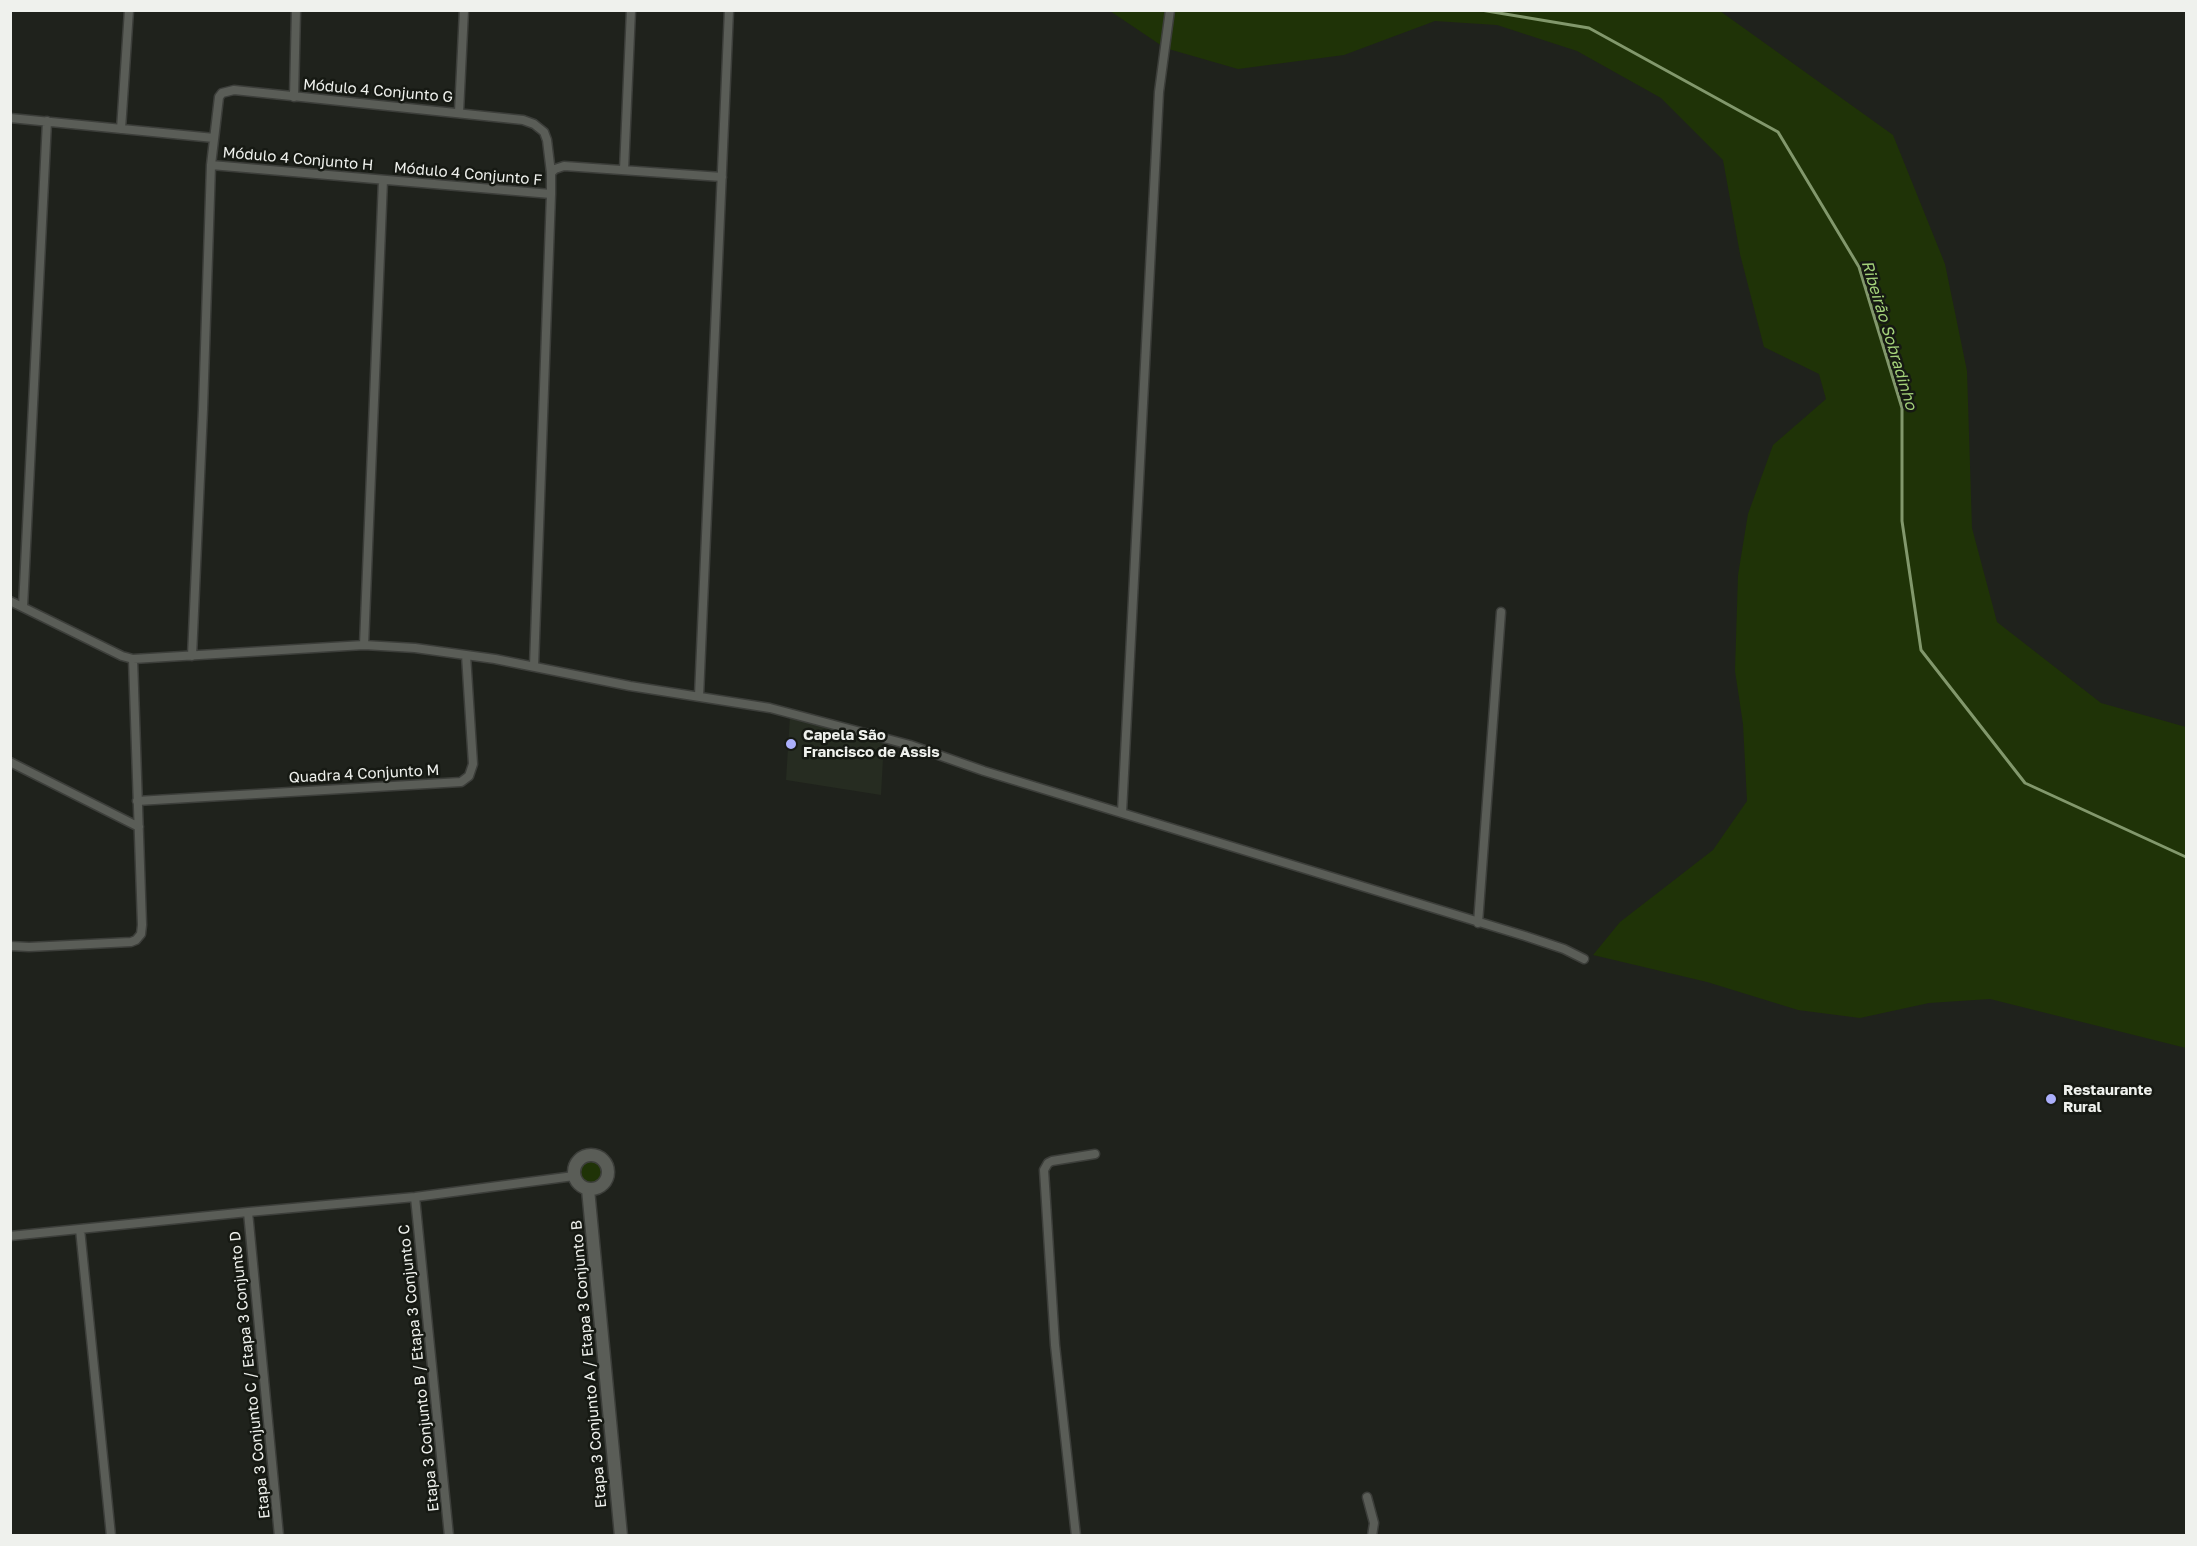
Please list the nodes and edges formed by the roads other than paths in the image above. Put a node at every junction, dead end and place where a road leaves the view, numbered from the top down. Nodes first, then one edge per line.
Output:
1 (129, 10) edge
2 (296, 10) edge
3 (464, 10) edge
4 (631, 10) edge
5 (729, 10) edge
6 (1170, 10) edge
7 (294, 97) junction
8 (459, 112) junction
9 (10, 118) edge
10 (47, 121) junction
11 (121, 129) junction
12 (214, 138) junction
13 (211, 165) junction
14 (624, 170) junction
15 (551, 172) junction
16 (722, 177) junction
17 (382, 180) junction
18 (551, 194) junction
19 (10, 601) edge
20 (23, 607) junction
21 (1502, 612) dead end
22 (364, 645) junction
23 (466, 655) junction
24 (192, 656) junction
25 (133, 659) junction
26 (534, 666) junction
27 (699, 696) junction
28 (10, 762) edge
29 (137, 801) junction
30 (1122, 812) junction
31 (138, 827) junction
32 (1478, 923) junction
33 (10, 946) edge
34 (1584, 960) dead end
35 (1095, 1154) dead end
36 (574, 1176) junction
37 (588, 1189) junction
38 (415, 1197) junction
39 (248, 1212) junction
40 (80, 1228) junction
41 (10, 1236) edge
42 (1368, 1497) dead end
43 (111, 1536) edge
44 (279, 1536) edge
45 (449, 1536) edge
46 (621, 1536) edge
47 (1076, 1536) edge
48 (1372, 1536) edge

1 - 11 street
2 - 7 street
3 - 8 street
4 - 14 street
5 - 16 street
6 - 30 street
7 - 8 street, Módulo 4 Conjunto G
7 - 12 street, Módulo 4 Conjunto G
8 - 15 street, Módulo 4 Conjunto G
9 - 10 street
10 - 11 street
10 - 20 street
11 - 12 street
12 - 13 street
13 - 17 street, Módulo 4 Conjunto H
13 - 24 street
14 - 15 street
14 - 16 street
15 - 18 street
16 - 27 street
17 - 18 street, Módulo 4 Conjunto F
17 - 22 street
18 - 26 street
19 - 20 street
20 - 25 street
21 - 32 street
22 - 23 street
22 - 24 street
23 - 26 street
23 - 29 street, Quadra 4 Conjunto M
24 - 25 street
25 - 29 street
26 - 27 street
27 - 30 street
28 - 31 street
29 - 31 street
30 - 32 street
31 - 33 street
32 - 34 street
35 - 47 street
36 - 37 street
36 - 37 street
36 - 38 street
37 - 46 street, Etapa 3 Conjunto A / Etapa 3 Conjunto B
38 - 39 street
38 - 45 street, Etapa 3 Conjunto B / Etapa 3 Conjunto C
39 - 40 street
39 - 44 street, Etapa 3 Conjunto C / Etapa 3 Conjunto D
40 - 41 street
40 - 43 street
42 - 48 street

